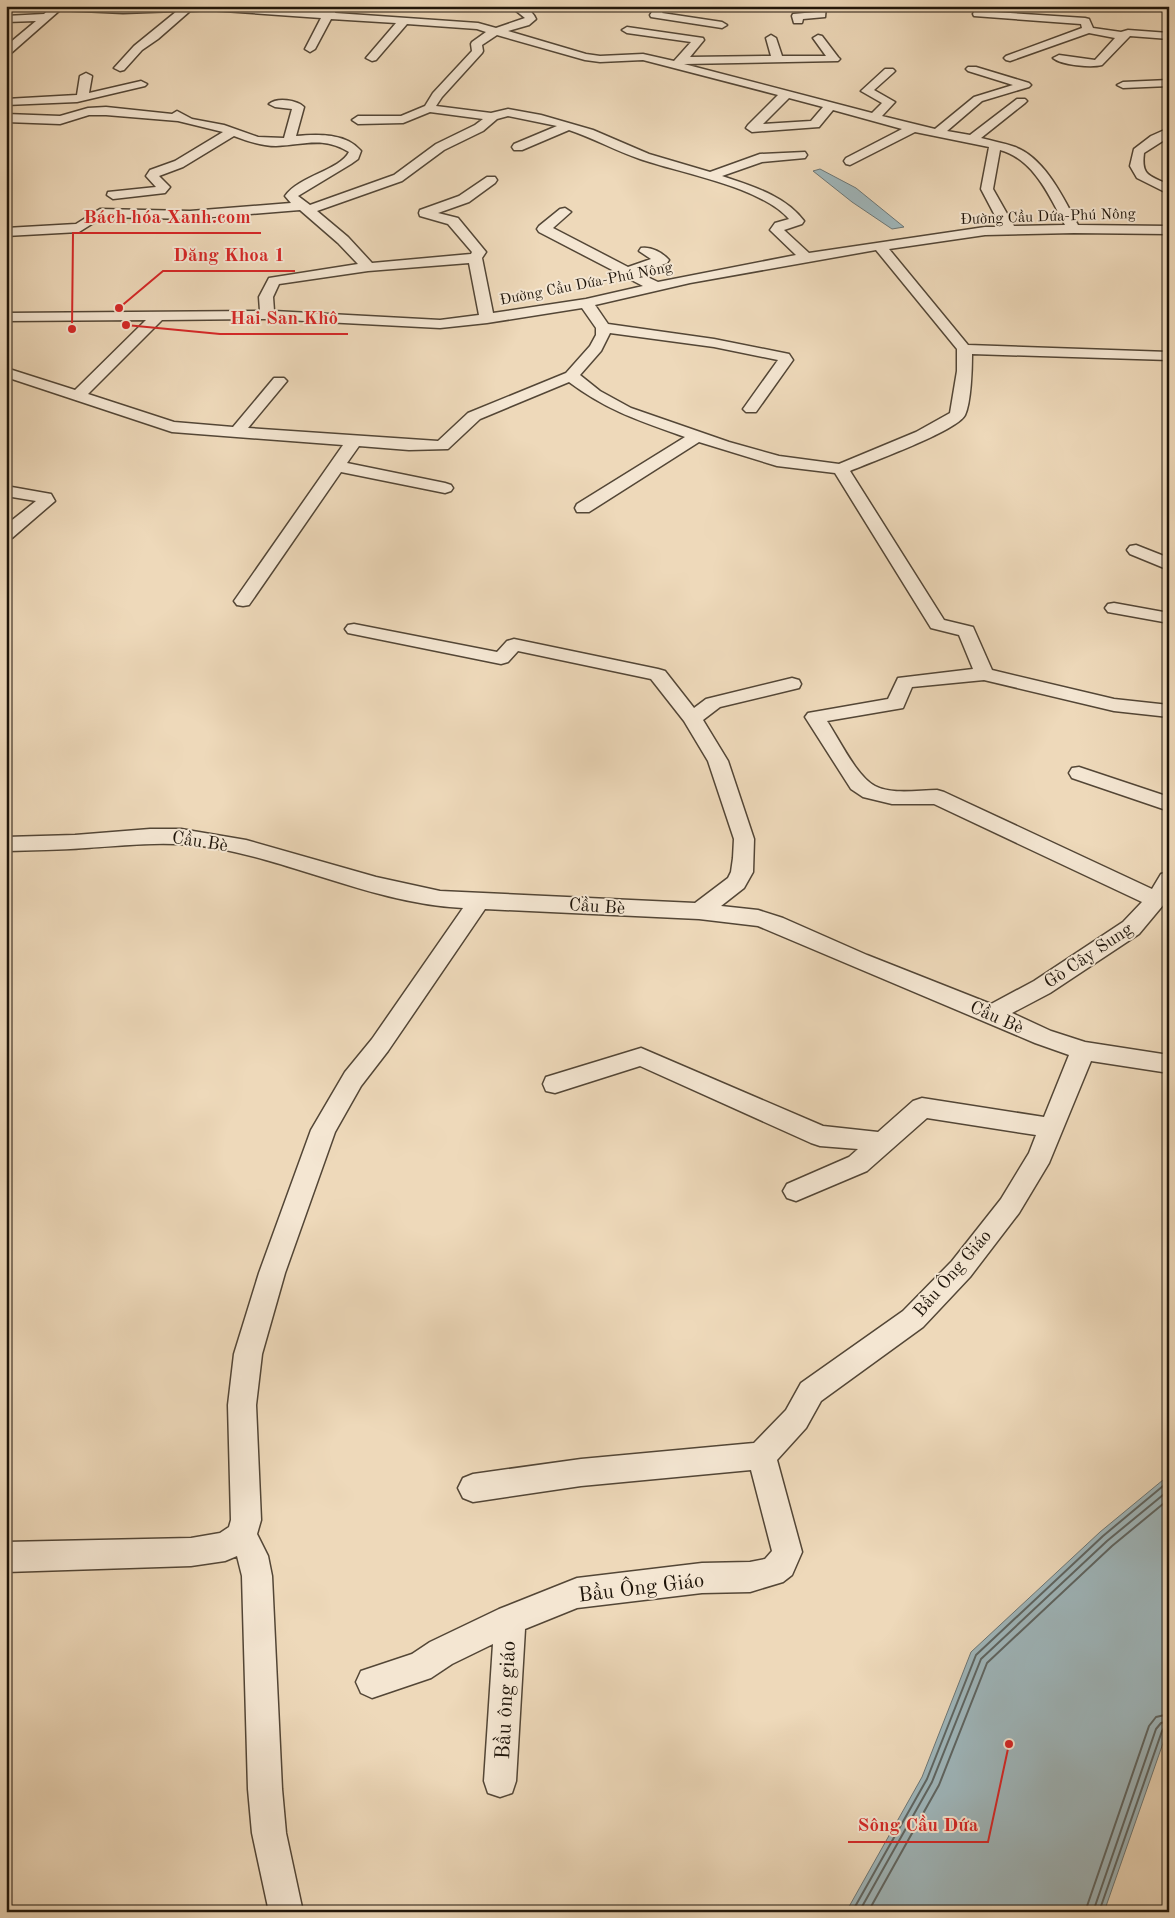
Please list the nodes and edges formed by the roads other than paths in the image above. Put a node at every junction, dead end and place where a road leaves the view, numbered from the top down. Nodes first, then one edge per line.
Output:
1 (58, 6) edge
2 (515, 6) edge
3 (662, 6) edge
4 (821, 6) edge
5 (191, 7) edge
6 (330, 10) edge
7 (1004, 11) edge
8 (978, 14) dead end
9 (46, 17) junction
10 (6, 19) edge
11 (405, 20) junction
12 (798, 21) dead end
13 (1088, 22) junction
14 (722, 25) dead end
15 (627, 30) dead end
16 (499, 32) junction
17 (1123, 36) junction
18 (1169, 36) edge
19 (771, 38) dead end
20 (818, 38) dead end
21 (310, 49) dead end
22 (6, 52) edge
23 (372, 58) dead end
24 (1010, 58) dead end
25 (1059, 58) dead end
26 (777, 59) junction
27 (679, 63) junction
28 (120, 68) dead end
29 (837, 69) dead end
30 (972, 69) dead end
31 (889, 71) dead end
32 (709, 73) junction
33 (86, 76) dead end
34 (1168, 82) edge
35 (141, 84) dead end
36 (1123, 85) dead end
37 (786, 94) junction
38 (80, 98) junction
39 (1021, 101) dead end
40 (6, 102) edge
41 (275, 104) dead end
42 (829, 107) junction
43 (429, 108) junction
44 (85, 113) junction
45 (493, 117) junction
46 (6, 118) edge
47 (874, 118) junction
48 (358, 120) dead end
49 (568, 126) junction
50 (913, 128) junction
51 (232, 132) junction
52 (937, 133) junction
53 (1169, 133) edge
54 (972, 139) junction
55 (289, 141) junction
56 (995, 145) junction
57 (518, 147) dead end
58 (801, 155) dead end
59 (850, 161) dead end
60 (709, 178) junction
61 (490, 180) dead end
62 (1169, 190) edge
63 (113, 195) dead end
64 (305, 208) junction
65 (565, 212) dead end
66 (1074, 229) junction
67 (1010, 230) junction
68 (1169, 230) edge
69 (6, 232) edge
70 (880, 246) junction
71 (646, 251) dead end
72 (475, 258) junction
73 (806, 258) junction
74 (368, 267) junction
75 (627, 272) junction
76 (654, 286) junction
77 (586, 303) junction
78 (267, 315) junction
79 (158, 316) junction
80 (6, 317) edge
81 (487, 319) junction
82 (603, 328) junction
83 (964, 349) junction
84 (1169, 356) edge
85 (6, 372) edge
86 (571, 376) junction
87 (279, 380) dead end
88 (79, 395) junction
89 (751, 409) dead end
90 (236, 433) junction
91 (698, 436) junction
92 (354, 441) junction
93 (337, 466) junction
94 (840, 469) junction
95 (445, 488) dead end
96 (6, 491) edge
97 (583, 508) dead end
98 (6, 534) edge
99 (1136, 550) dead end
100 (1169, 565) edge
101 (243, 601) dead end
102 (1114, 608) dead end
103 (1169, 618) edge
104 (354, 630) dead end
105 (984, 674) junction
106 (792, 684) dead end
107 (1169, 711) edge
108 (692, 718) junction
109 (1079, 773) dead end
110 (1169, 804) edge
111 (6, 844) edge
112 (1169, 879) edge
113 (1158, 900) junction
114 (478, 902) junction
115 (698, 911) junction
116 (992, 1014) junction
117 (1083, 1051) junction
118 (1169, 1064) edge
119 (555, 1084) dead end
120 (1052, 1128) junction
121 (882, 1142) junction
122 (796, 1191) dead end
123 (761, 1456) junction
124 (473, 1488) dead end
125 (242, 1536) junction
126 (6, 1557) edge
127 (510, 1620) junction
128 (372, 1682) dead end
129 (500, 1781) dead end
130 (286, 1912) edge

1 - 5 street
1 - 9 street
2 - 16 street
3 - 14 street
4 - 12 street
5 - 6 street
5 - 28 street
6 - 11 street
6 - 21 street
7 - 8 street
7 - 13 street
9 - 10 street
9 - 22 street
11 - 16 street
11 - 23 street
13 - 17 street
13 - 24 street
15 - 27 street
16 - 27 street
16 - 43 street
17 - 18 street
17 - 25 street
19 - 26 street
20 - 26 street
26 - 27 street
27 - 32 street
29 - 32 street
30 - 52 street
31 - 47 street
32 - 37 street
33 - 38 street
34 - 36 street
35 - 38 street
37 - 42 street
37 - 42 street
38 - 40 street
38 - 44 street
39 - 54 street
41 - 55 street
42 - 47 street
43 - 45 street
43 - 48 street
44 - 46 street
44 - 51 street
45 - 49 street
45 - 64 street
47 - 50 street
49 - 57 street
49 - 60 street
50 - 52 street
50 - 59 street
51 - 55 street
51 - 63 street
52 - 54 street
53 - 62 street
54 - 56 street
55 - 64 street
56 - 66 street
56 - 67 street
58 - 60 street
60 - 73 street
61 - 72 street
64 - 69 street
64 - 74 street
65 - 75 street
66 - 67 street, Đường Cầu Dứa-Phú Nông
66 - 68 street, Đường Cầu Dứa-Phú Nông
67 - 70 street, Đường Cầu Dứa-Phú Nông
70 - 73 street, Đường Cầu Dứa-Phú Nông
70 - 83 street
71 - 75 street
72 - 74 street
72 - 81 street
73 - 76 street, Đường Cầu Dứa-Phú Nông
74 - 78 street
75 - 76 street
76 - 77 street, Đường Cầu Dứa-Phú Nông
77 - 81 street, Đường Cầu Dứa-Phú Nông
77 - 82 street
78 - 79 street, Đường Cầu Dứa-Phú Nông
78 - 81 street, Đường Cầu Dứa-Phú Nông
79 - 80 street, Đường Cầu Dứa-Phú Nông
79 - 88 street
82 - 86 street
82 - 89 street
83 - 84 street
83 - 94 street
85 - 88 street
86 - 91 street
86 - 92 street
87 - 90 street
88 - 90 street
90 - 92 street
91 - 94 street
91 - 97 street
92 - 93 street
93 - 95 street
93 - 101 street
94 - 105 street
96 - 98 street
99 - 100 street
102 - 103 street
104 - 108 street
105 - 107 street
105 - 113 street
106 - 108 street
108 - 115 street
109 - 110 street
111 - 114 street, Cầu Bè
112 - 113 street, Gò Cây Sung
113 - 116 street, Gò Cây Sung
114 - 115 street, Cầu Bè
114 - 125 street
115 - 116 street, Cầu Bè
116 - 117 street, Cầu Bè
117 - 118 street, Cầu Bè
117 - 120 street, Bầu Ông Giáo
119 - 121 street
120 - 121 street
120 - 123 street, Bầu Ông Giáo
121 - 122 street
123 - 124 street
123 - 127 street, Bầu Ông Giáo
125 - 126 street
125 - 130 street
127 - 128 street, Bầu Ông Giáo
127 - 129 street, Bầu ông giáo

